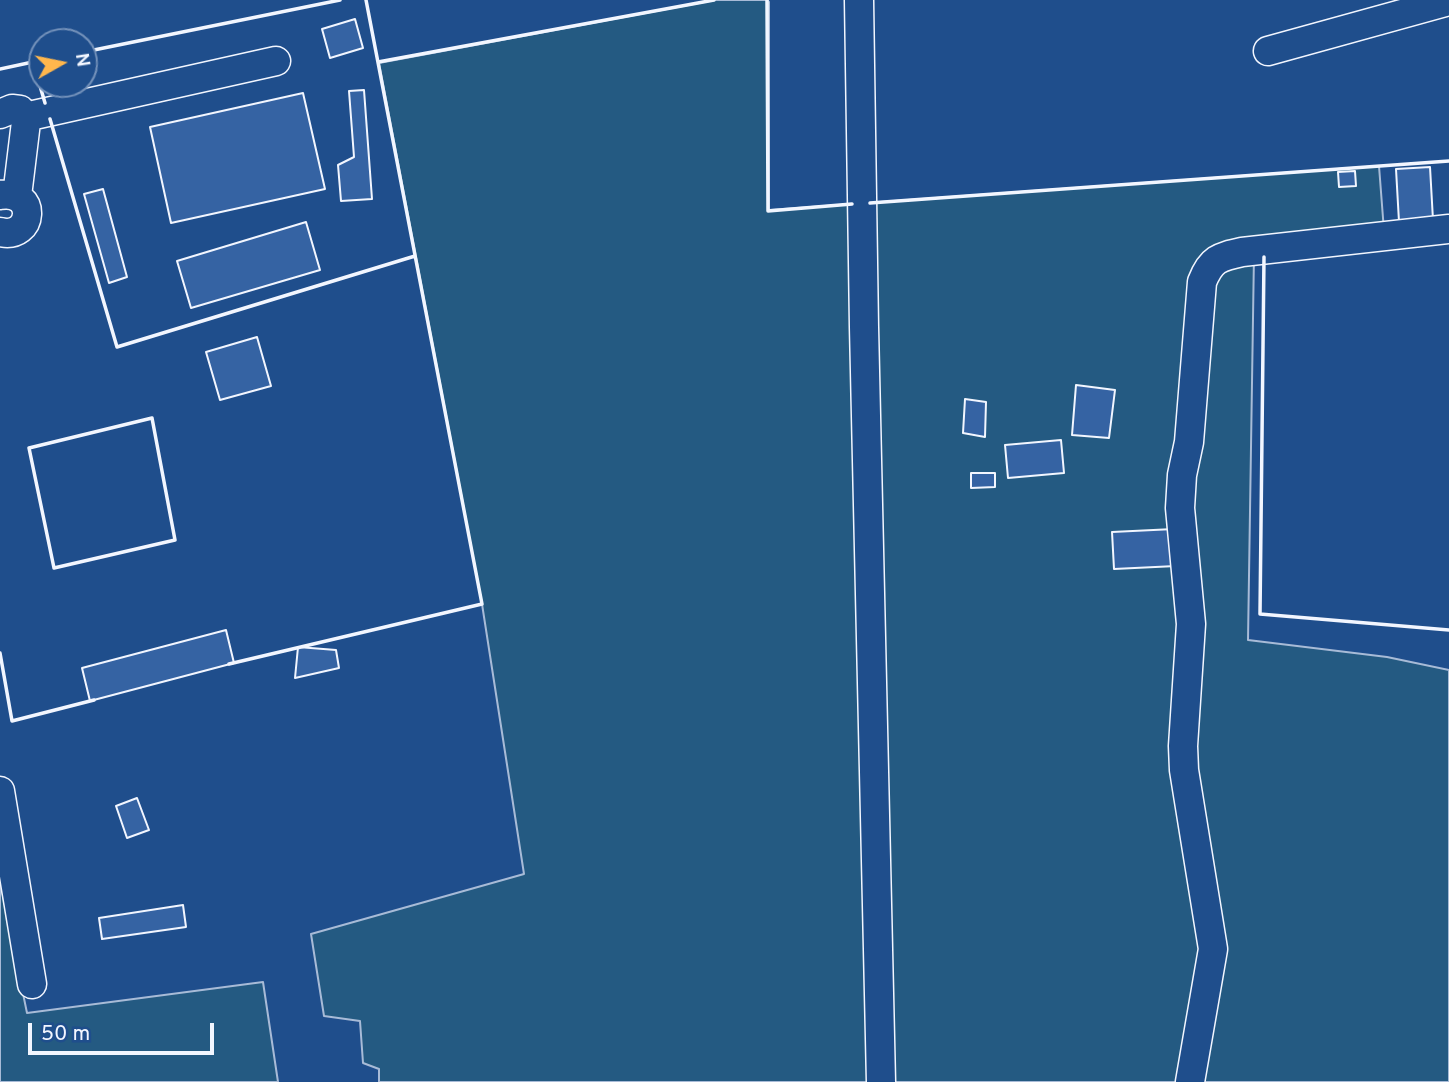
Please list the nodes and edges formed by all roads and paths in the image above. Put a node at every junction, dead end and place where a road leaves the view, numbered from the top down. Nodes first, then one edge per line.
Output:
1 (859, 0) edge
2 (1449, 1) edge
3 (1268, 51) dead end
4 (276, 61) dead end
5 (12, 115) edge
6 (8, 196) edge
7 (1449, 229) edge
8 (0, 232) edge
9 (0, 791) edge
10 (32, 984) dead end
11 (881, 1082) edge
12 (1189, 1082) edge

1 - 11 street
2 - 3 street
4 - 5 street
5 - 6 street
6 - 8 street
7 - 12 street
9 - 10 street

